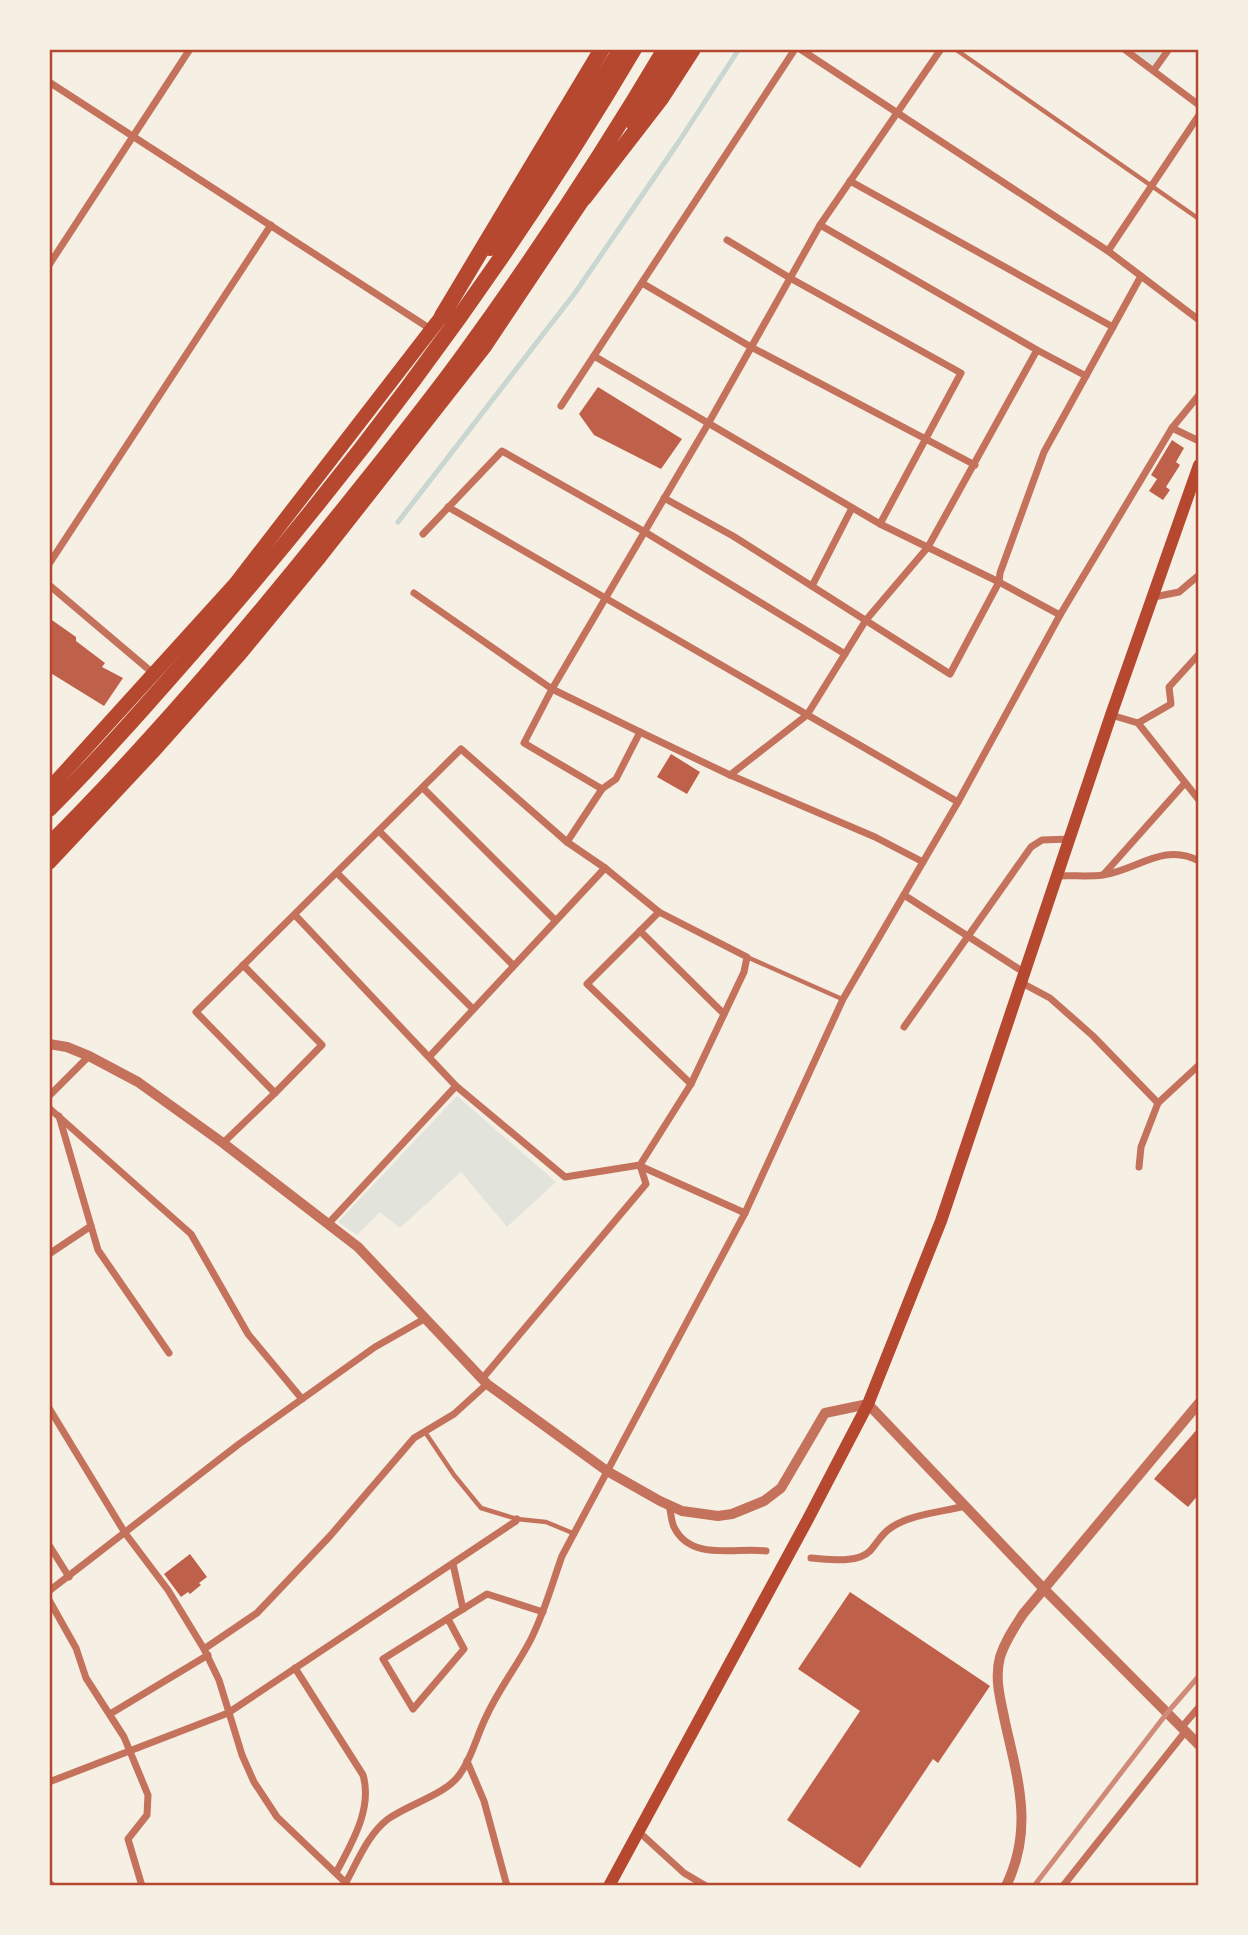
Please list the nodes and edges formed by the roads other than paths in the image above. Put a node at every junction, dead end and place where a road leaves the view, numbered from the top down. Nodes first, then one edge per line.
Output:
1 (190, 49) edge
2 (602, 49) edge
3 (620, 49) edge
4 (634, 49) edge
5 (666, 49) edge
6 (797, 49) edge
7 (941, 49) edge
8 (955, 49) edge
9 (1124, 49) edge
10 (1169, 49) edge
11 (688, 51) edge
12 (1154, 70) junction
13 (49, 82) edge
14 (1199, 105) edge
15 (896, 113) junction
16 (1199, 115) edge
17 (134, 135) junction
18 (850, 181) junction
19 (1152, 186) junction
20 (584, 198) joint
21 (1199, 219) edge
22 (271, 225) junction
23 (820, 225) junction
24 (727, 240) dead end
25 (1108, 251) junction
26 (49, 265) edge
27 (1141, 276) junction
28 (790, 278) junction
29 (642, 283) junction
30 (442, 316) junction
31 (1199, 320) edge
32 (1113, 327) junction
33 (432, 330) junction
34 (751, 347) junction
35 (1037, 350) junction
36 (594, 356) junction
37 (1086, 376) junction
38 (1199, 395) edge
39 (561, 406) dead end
40 (708, 424) junction
41 (1172, 428) junction
42 (925, 438) junction
43 (1199, 441) edge
44 (975, 465) junction
45 (1199, 465) edge
46 (664, 498) junction
47 (448, 507) junction
48 (852, 508) junction
49 (880, 524) junction
50 (645, 532) junction
51 (424, 534) dead end
52 (928, 547) junction
53 (49, 564) edge
54 (1199, 575) edge
55 (999, 582) junction
56 (49, 584) edge
57 (812, 586) junction
58 (414, 593) dead end
59 (1154, 597) junction
60 (604, 598) junction
61 (1060, 615) junction
62 (866, 621) junction
63 (845, 654) junction
64 (1199, 654) edge
65 (154, 674) junction
66 (552, 689) junction
67 (807, 715) junction
68 (1111, 715) junction
69 (1138, 723) junction
70 (640, 732) junction
71 (730, 775) junction
72 (1185, 783) junction
73 (422, 788) junction
74 (49, 789) edge
75 (602, 789) junction
76 (1199, 800) edge
77 (958, 802) junction
78 (49, 809) edge
79 (379, 831) junction
80 (1071, 839) junction
81 (567, 842) junction
82 (49, 845) edge
83 (1199, 861) edge
84 (923, 862) junction
85 (49, 863) edge
86 (605, 868) junction
87 (337, 873) junction
88 (1104, 874) junction
89 (1057, 876) junction
90 (904, 895) junction
91 (659, 912) junction
92 (295, 915) junction
93 (555, 920) junction
94 (640, 931) junction
95 (968, 936) junction
96 (747, 957) junction
97 (243, 965) junction
98 (513, 965) junction
99 (1024, 978) junction
100 (843, 999) junction
101 (472, 1009) junction
102 (724, 1014) junction
103 (904, 1027) dead end
104 (49, 1045) edge
105 (89, 1056) junction
106 (430, 1056) junction
107 (1199, 1065) edge
108 (691, 1084) junction
109 (456, 1086) junction
110 (275, 1093) junction
111 (49, 1096) edge
112 (1158, 1103) junction
113 (49, 1108) edge
114 (59, 1116) junction
115 (223, 1143) junction
116 (640, 1166) junction
117 (1139, 1167) dead end
118 (745, 1213) junction
119 (328, 1224) junction
120 (91, 1226) junction
121 (49, 1254) edge
122 (426, 1318) junction
123 (169, 1353) dead end
124 (484, 1382) junction
125 (302, 1399) junction
126 (1199, 1403) edge
127 (868, 1404) junction
128 (49, 1408) edge
129 (424, 1432) junction
130 (607, 1471) junction
131 (669, 1505) junction
132 (965, 1506) junction
133 (517, 1518) junction
134 (125, 1533) junction
135 (575, 1534) junction
136 (49, 1545) edge
137 (766, 1551) dead end
138 (811, 1558) dead end
139 (453, 1564) junction
140 (69, 1577) junction
141 (1044, 1589) junction
142 (49, 1591) edge
143 (49, 1600) edge
144 (463, 1609) junction
145 (543, 1612) junction
146 (447, 1619) junction
147 (206, 1652) junction
148 (295, 1668) junction
149 (1199, 1707) edge
150 (228, 1713) junction
151 (110, 1714) junction
152 (1183, 1730) junction
153 (1199, 1745) edge
154 (130, 1752) junction
155 (467, 1760) junction
156 (51, 1779) edge
157 (637, 1830) junction
158 (335, 1873) junction
159 (49, 1883) edge
160 (345, 1884) edge
161 (53, 1886) edge
162 (142, 1886) edge
163 (507, 1886) edge
164 (609, 1886) edge
165 (706, 1886) edge
166 (1006, 1886) edge
167 (1063, 1886) edge

1 - 17 street
2 - 30 highway
3 - 30 main road
4 - 78 highway
5 - 82 highway
6 - 15 street
6 - 29 street
7 - 15 street
8 - 19 lane
9 - 12 street
10 - 12 street
11 - 20 highway
12 - 14 street
13 - 17 street
15 - 18 street
15 - 25 street
16 - 19 street
17 - 22 street
17 - 26 street
18 - 23 street
18 - 32 street
19 - 21 lane
19 - 25 street
20 - 85 main road
22 - 33 street
22 - 53 street
23 - 28 street
23 - 35 street
24 - 28 street
25 - 27 street
27 - 31 street
27 - 32 street
28 - 34 street
28 - 42 street
29 - 34 street
29 - 36 street
30 - 33 main road
32 - 37 street
33 - 65 main road
34 - 40 street
34 - 42 street
35 - 37 street
35 - 44 street
36 - 39 street
36 - 40 street
37 - 55 street
38 - 41 street
40 - 46 street
40 - 48 street
41 - 43 street
41 - 61 street
42 - 44 street
42 - 49 street
44 - 52 street
45 - 59 main road
46 - 50 street
46 - 57 street
47 - 50 street
47 - 51 street
47 - 60 street
48 - 49 street
48 - 57 street
49 - 52 street
50 - 60 street
50 - 63 street
52 - 55 street
52 - 62 street
54 - 59 street
55 - 61 street
55 - 62 street
56 - 65 street
57 - 62 street
58 - 66 street
59 - 68 main road
60 - 66 street
60 - 67 street
61 - 77 street
62 - 63 street
63 - 67 street
64 - 69 street
65 - 74 main road
66 - 70 street
66 - 75 street
67 - 71 street
67 - 77 street
68 - 69 street
68 - 80 main road
69 - 72 street
70 - 71 street
70 - 75 street
71 - 84 street
72 - 76 street
72 - 88 street
73 - 79 street
73 - 81 street
73 - 93 street
75 - 81 street
77 - 84 street
79 - 87 street
79 - 98 street
80 - 89 main road
80 - 95 street
81 - 86 street
83 - 88 street
84 - 90 street
86 - 91 street
86 - 93 street
87 - 92 street
87 - 101 street
88 - 89 street
89 - 99 main road
90 - 95 street
90 - 100 street
91 - 94 street
91 - 96 street
92 - 97 street
92 - 106 street
93 - 98 street
94 - 102 street
94 - 108 street
95 - 99 street
95 - 103 street
96 - 100 lane
96 - 102 street
97 - 110 street
97 - 110 street
98 - 101 street
99 - 112 street
99 - 127 main road
100 - 118 street
101 - 106 street
102 - 108 street
104 - 105 street
105 - 111 street
105 - 115 street
106 - 109 street
107 - 112 street
108 - 116 street
109 - 116 street
109 - 119 street
110 - 115 street
112 - 117 street
113 - 114 street
114 - 120 street
114 - 125 street
115 - 119 street
116 - 118 street
116 - 124 street
118 - 130 street
119 - 122 street
120 - 121 street
120 - 123 street
122 - 124 street
122 - 125 street
124 - 129 street
124 - 130 street
125 - 134 street
126 - 141 street
127 - 131 street
127 - 132 street
127 - 157 main road
128 - 134 street
129 - 133 lane
129 - 147 street
130 - 131 street
130 - 135 street
131 - 137 street
132 - 138 street
132 - 141 street
133 - 135 lane
133 - 139 street
134 - 140 street
134 - 147 street
135 - 145 street
136 - 140 street
139 - 144 street
139 - 148 street
140 - 142 street
141 - 152 street
141 - 166 street
143 - 151 street
144 - 145 street
144 - 146 street
145 - 155 street
146 - 146 street
147 - 150 street
147 - 151 street
148 - 150 street
148 - 158 street
149 - 152 street
150 - 154 street
150 - 158 street
151 - 154 street
152 - 153 street
152 - 167 street
154 - 156 street
154 - 162 street
155 - 160 street
155 - 163 street
157 - 164 main road
157 - 165 street
158 - 160 street
159 - 161 street

